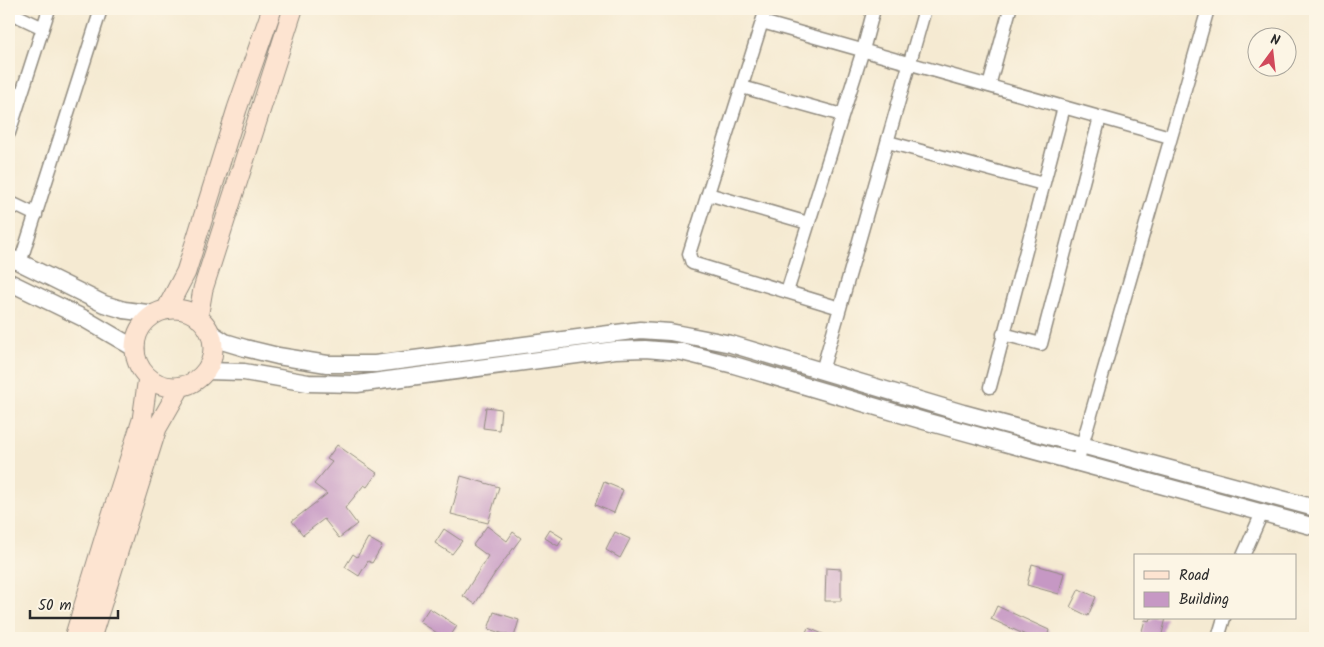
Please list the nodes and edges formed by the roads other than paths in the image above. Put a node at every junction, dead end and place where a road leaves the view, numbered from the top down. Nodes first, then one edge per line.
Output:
1 (49, 9) edge
2 (101, 9) edge
3 (272, 9) edge
4 (293, 9) edge
5 (766, 9) edge
6 (874, 9) edge
7 (925, 9) edge
8 (1010, 9) edge
9 (1208, 9) edge
10 (9, 12) edge
11 (762, 22) junction
12 (43, 28) junction
13 (863, 50) junction
14 (910, 63) junction
15 (989, 86) junction
16 (742, 87) junction
17 (14, 96) edge
18 (1064, 107) junction
19 (842, 115) junction
20 (1100, 117) junction
21 (9, 133) edge
22 (1170, 137) junction
23 (888, 142) junction
24 (1043, 184) junction
25 (708, 194) junction
26 (9, 202) edge
27 (36, 215) junction
28 (808, 223) junction
29 (14, 260) edge
30 (9, 282) edge
31 (787, 292) junction
32 (840, 308) junction
33 (160, 312) junction
34 (198, 318) junction
35 (210, 333) junction
36 (1004, 334) junction
37 (136, 349) junction
38 (206, 371) junction
39 (822, 371) junction
40 (148, 377) junction
41 (181, 386) junction
42 (990, 387) dead end
43 (1082, 445) junction
44 (1077, 463) junction
45 (1315, 508) edge
46 (1262, 513) junction
47 (1315, 527) edge
48 (1244, 554) edge
49 (1223, 620) edge
50 (74, 638) edge
51 (92, 638) edge
52 (1218, 638) edge

1 - 12 street
2 - 27 street
3 - 33 main road
4 - 34 main road
5 - 11 street
6 - 13 street
7 - 14 street
8 - 15 street
9 - 22 street
10 - 12 street
11 - 13 street
11 - 16 street
12 - 17 street
13 - 14 street
13 - 19 street
14 - 15 street
14 - 23 street
15 - 18 street
16 - 19 street
16 - 25 street
17 - 21 street
18 - 20 street
18 - 24 street
19 - 28 street
20 - 22 street
20 - 36 street
22 - 43 street
23 - 24 street
23 - 32 street
24 - 36 street
25 - 28 street
25 - 31 street
26 - 27 street
27 - 29 street
28 - 31 street
29 - 33 street
30 - 37 street
31 - 32 street
32 - 39 street
33 - 34 main road
33 - 37 main road
34 - 35 main road
35 - 38 main road
35 - 39 street
36 - 42 street
37 - 40 main road
38 - 41 main road
38 - 44 street
39 - 43 street
40 - 41 main road
40 - 50 main road
41 - 51 main road
43 - 44 street
43 - 45 street
44 - 46 street
46 - 47 street
46 - 48 street
49 - 52 street

